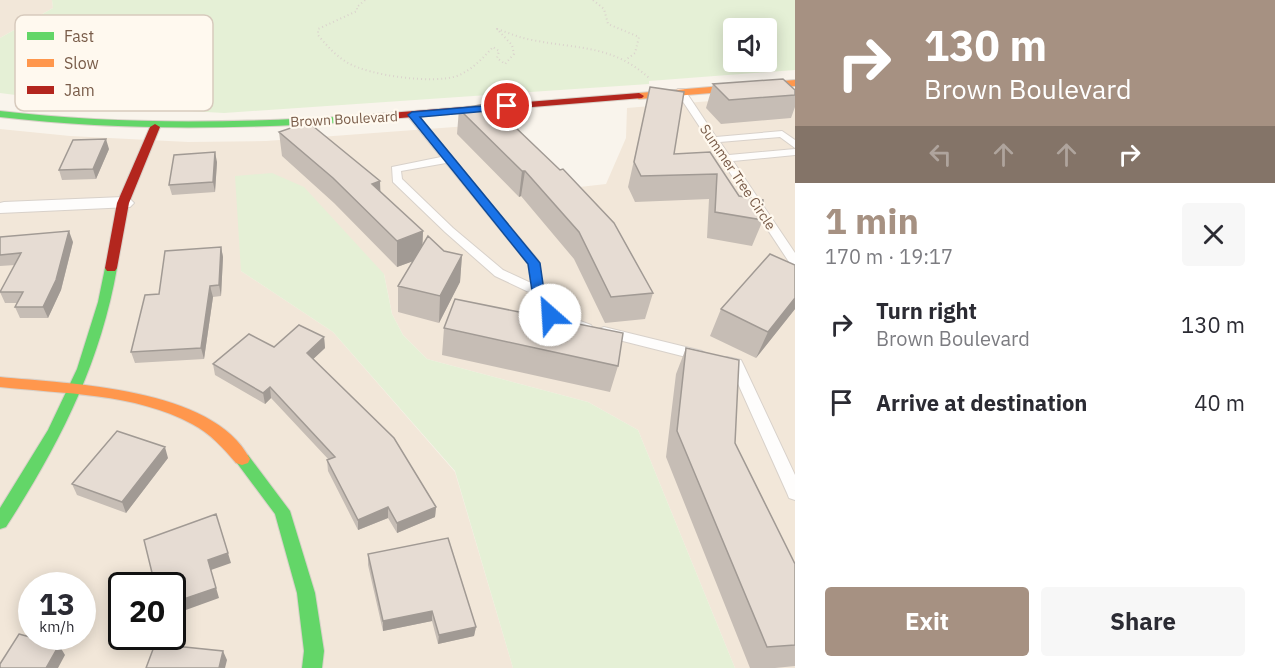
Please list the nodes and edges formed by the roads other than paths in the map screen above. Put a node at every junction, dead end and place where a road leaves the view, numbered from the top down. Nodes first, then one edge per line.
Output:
1 (795, 83) edge
2 (681, 91) junction
3 (0, 114) edge
4 (412, 115) junction
5 (155, 128) junction
6 (712, 140) junction
7 (795, 145) edge
8 (795, 152) edge
9 (726, 158) junction
10 (448, 159) junction
11 (123, 203) junction
12 (4, 208) dead end
13 (795, 262) edge
14 (538, 291) junction
15 (0, 382) edge
16 (73, 391) junction
17 (795, 493) edge
18 (0, 522) edge
19 (312, 668) edge

1 - 2 street, Brown Boulevard
2 - 4 street, Brown Boulevard
2 - 6 lane, Summer Tree Circle
3 - 5 street, Brown Boulevard
4 - 5 street, Brown Boulevard
4 - 10 lane
5 - 11 street
6 - 7 lane
6 - 9 lane, Summer Tree Circle
8 - 9 lane
9 - 13 lane, Summer Tree Circle
10 - 14 lane
10 - 14 lane
11 - 12 street
11 - 16 street
14 - 17 lane
15 - 16 street
16 - 18 street
16 - 19 street

